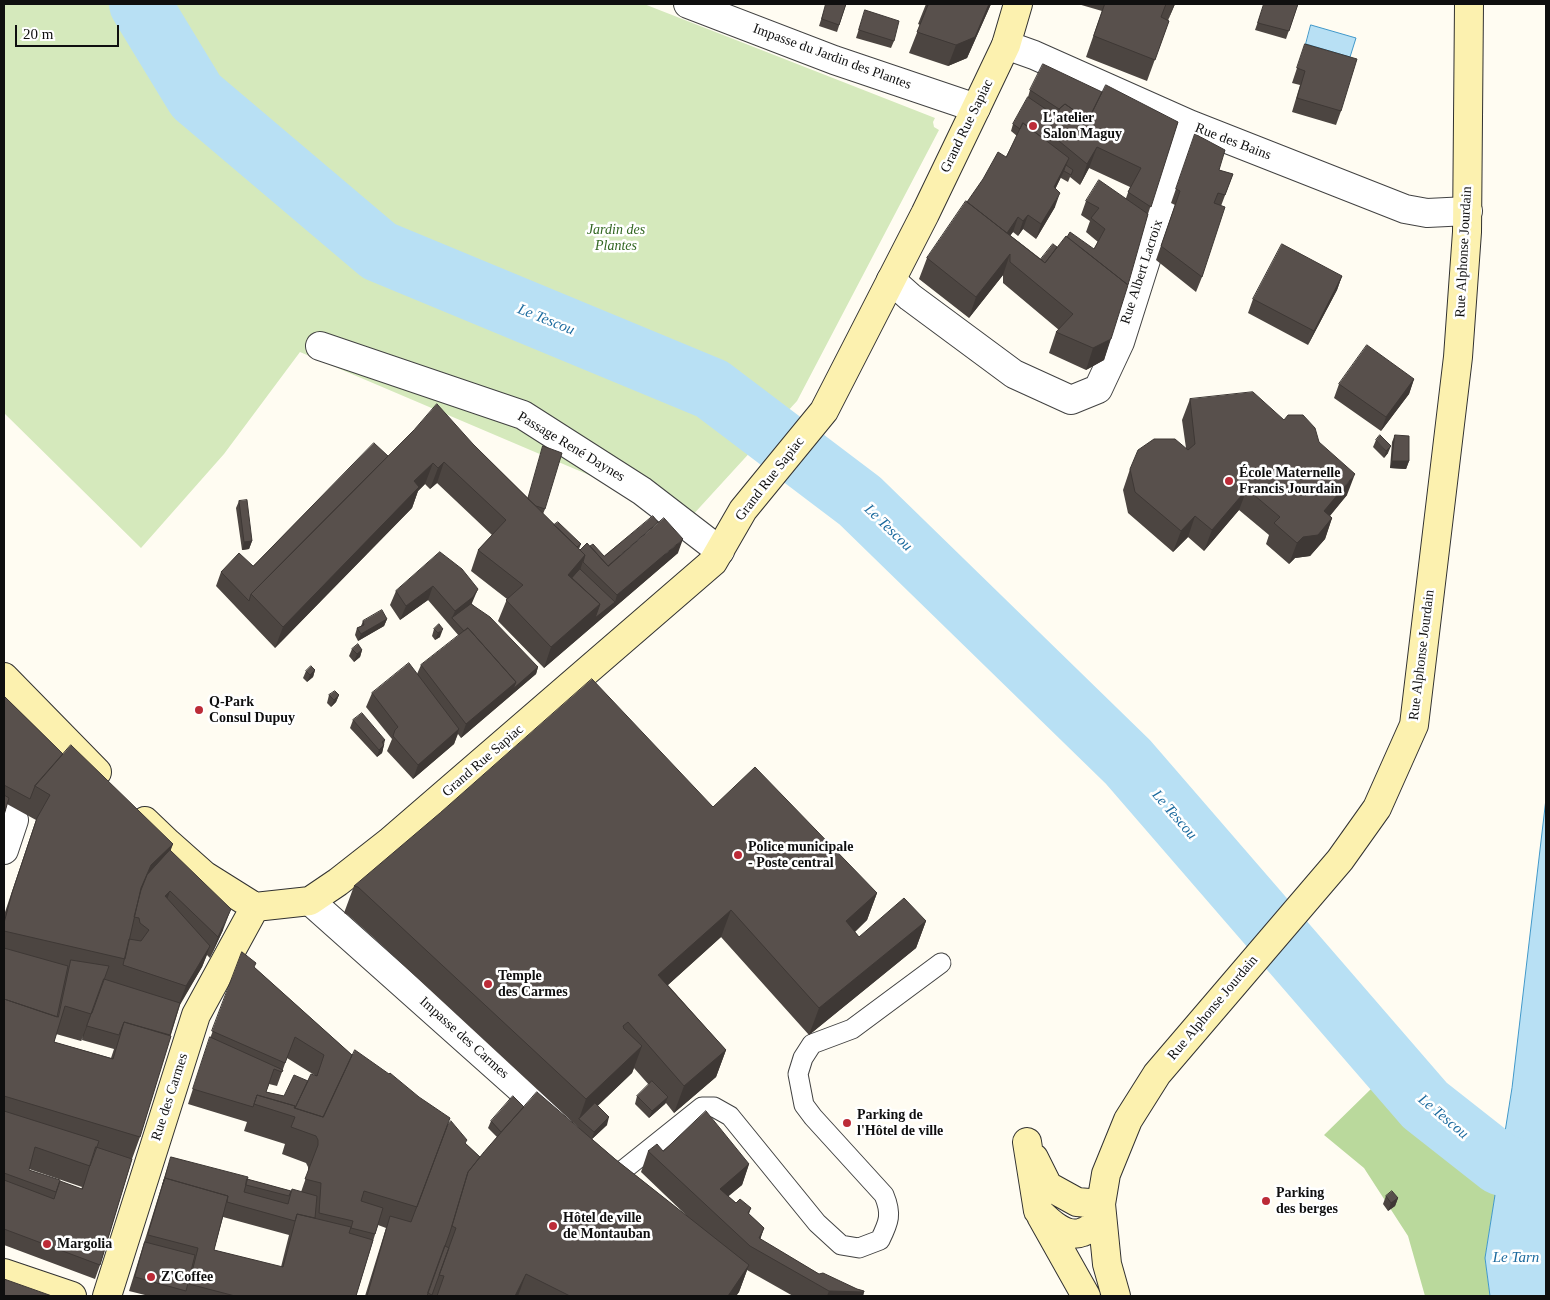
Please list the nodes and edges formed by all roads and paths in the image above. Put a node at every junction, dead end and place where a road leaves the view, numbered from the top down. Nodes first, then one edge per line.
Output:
1 (688, 4) edge
2 (1018, 4) edge
3 (1469, 4) edge
4 (1006, 45) junction
5 (976, 108) junction
6 (1189, 124) junction
7 (1468, 211) junction
8 (891, 280) junction
9 (320, 346) dead end
10 (720, 551) junction
11 (4, 677) edge
12 (4, 816) edge
13 (4, 850) edge
14 (310, 901) junction
15 (255, 907) junction
16 (941, 963) dead end
17 (573, 1135) edge
18 (610, 1168) edge
19 (1102, 1210) junction
20 (1038, 1211) junction
21 (4, 1273) edge
22 (72, 1296) edge
23 (107, 1296) edge
24 (1086, 1296) edge
25 (1116, 1296) edge

1 - 5 street, Impasse du Jardin des Plantes
2 - 4 main road, Grand Rue Sapiac
3 - 7 main road, Rue Alphonse Jourdain
4 - 5 main road, Grand Rue Sapiac
4 - 6 street, Rue des Bains
5 - 8 main road, Grand Rue Sapiac
6 - 7 street, Rue des Bains
6 - 8 street, Rue Albert Lacroix
7 - 19 main road, Rue Alphonse Jourdain
8 - 10 main road, Grand Rue Sapiac
9 - 10 street, Passage René Daynes
10 - 14 main road, Grand Rue Sapiac
11 - 15 main road
12 - 13 street
14 - 15 main road
14 - 17 street, Impasse des Carmes
15 - 23 main road, Rue des Carmes
16 - 18 lane
19 - 20 main road
19 - 20 main road
19 - 25 main road, Rue Alphonse Jourdain
20 - 24 main road
21 - 22 main road

